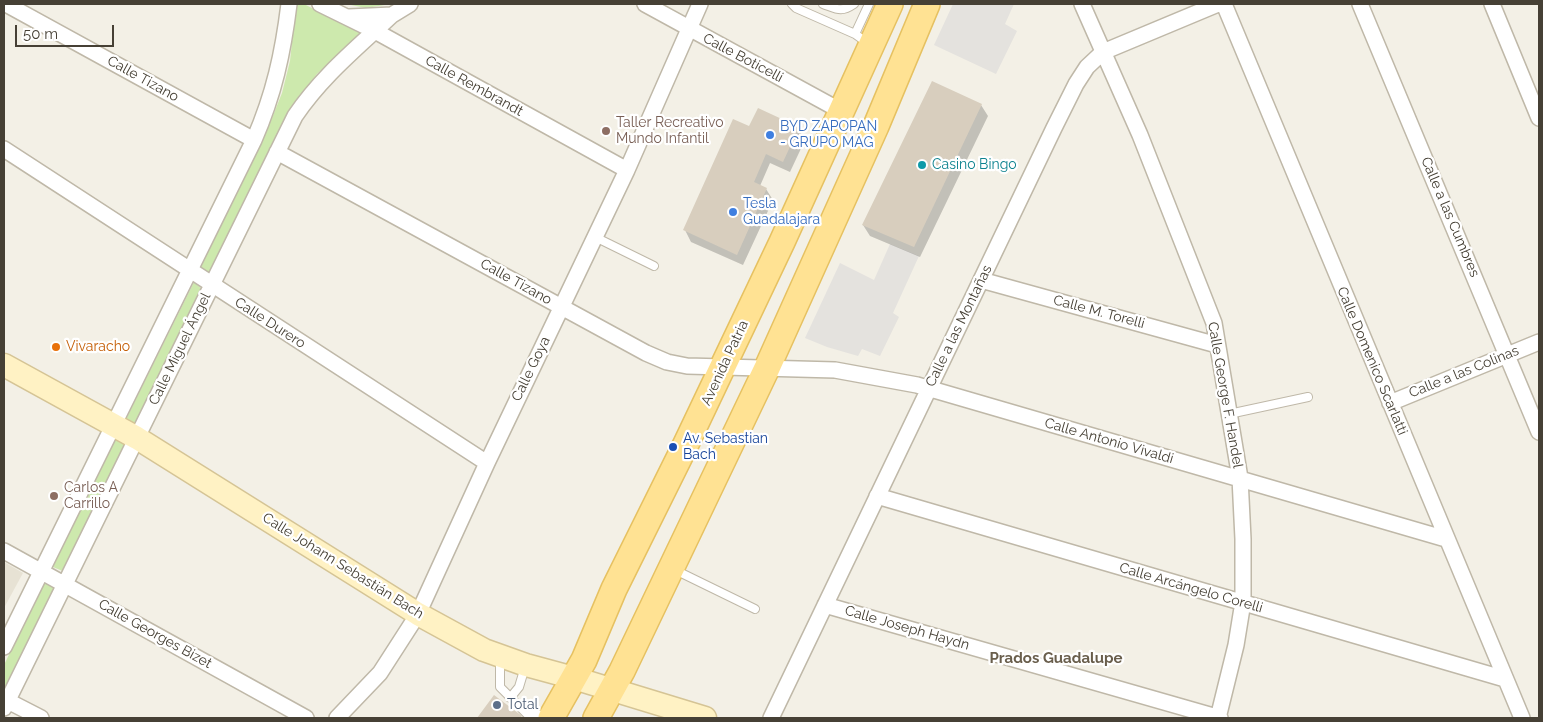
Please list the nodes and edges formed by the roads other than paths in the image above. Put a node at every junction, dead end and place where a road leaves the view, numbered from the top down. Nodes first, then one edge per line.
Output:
1 (6, 4) edge
2 (289, 4) edge
3 (320, 4) edge
4 (410, 4) edge
5 (645, 4) edge
6 (700, 4) edge
7 (792, 4) edge
8 (824, 4) edge
9 (854, 4) edge
10 (869, 4) edge
11 (890, 4) edge
12 (927, 4) edge
13 (1082, 4) edge
14 (1218, 4) edge
15 (1224, 4) edge
16 (1360, 4) edge
17 (1492, 4) edge
18 (392, 15) junction
19 (347, 17) junction
20 (689, 29) junction
21 (375, 31) junction
22 (863, 40) junction
23 (1103, 52) junction
24 (1535, 96) edge
25 (841, 111) junction
26 (1539, 118) edge
27 (254, 140) junction
28 (4, 149) edge
29 (277, 152) junction
30 (627, 170) junction
31 (595, 237) junction
32 (654, 266) dead end
33 (190, 271) junction
34 (981, 280) junction
35 (212, 285) junction
36 (561, 307) junction
37 (1539, 342) edge
38 (1217, 345) junction
39 (1508, 354) junction
40 (4, 365) edge
41 (723, 367) junction
42 (768, 368) junction
43 (929, 388) junction
44 (1308, 398) dead end
45 (1390, 403) junction
46 (1229, 414) junction
47 (114, 426) junction
48 (1539, 432) edge
49 (137, 438) junction
50 (487, 463) junction
51 (1240, 478) junction
52 (877, 496) junction
53 (1446, 539) junction
54 (4, 551) edge
55 (671, 568) junction
56 (42, 572) junction
57 (65, 584) junction
58 (1243, 602) junction
59 (826, 605) junction
60 (755, 609) dead end
61 (418, 614) junction
62 (4, 648) edge
63 (500, 656) junction
64 (526, 665) junction
65 (574, 678) junction
66 (1505, 679) junction
67 (613, 689) junction
68 (510, 698) junction
69 (5, 702) edge
70 (525, 716) edge
71 (552, 716) edge
72 (41, 718) edge
73 (306, 718) edge
74 (338, 718) edge
75 (596, 718) edge
76 (704, 718) edge
77 (771, 718) edge
78 (1219, 718) edge
79 (1522, 718) edge

1 - 27 street, Calle Tizano
2 - 27 street, Calle Miguel Ángel
3 - 19 street, Calle Rembrandt
4 - 18 street, Calle Miguel Ángel
5 - 20 street, Calle Boticelli
6 - 20 street, Calle Goya
7 - 22 lane
8 - 9 lane
10 - 22 lane
11 - 22 main road, Avenida Patria
12 - 42 main road
13 - 23 street, Calle George F. Handel
14 - 23 street, Calle a las Montañas
15 - 45 street, Calle Domenico Scarlatti
16 - 39 street, Calle a las Cumbres
17 - 24 street
18 - 19 street, Calle Miguel Ángel
18 - 21 street, Calle Miguel Ángel
19 - 21 street, Calle Rembrandt
20 - 25 street, Calle Boticelli
20 - 30 street, Calle Goya
21 - 29 street, Calle Miguel Ángel
21 - 30 street, Calle Rembrandt
22 - 25 main road, Avenida Patria
23 - 34 street, Calle a las Montañas
23 - 38 street, Calle George F. Handel
24 - 26 street
25 - 41 main road, Avenida Patria
27 - 33 street, Calle Miguel Ángel
28 - 33 street, Calle Durero
29 - 35 street, Calle Miguel Ángel
29 - 36 street, Calle Tizano
30 - 31 street, Calle Goya
31 - 32 lane
31 - 36 street, Calle Goya
33 - 35 street, Calle Durero
33 - 47 street, Calle Miguel Ángel
34 - 38 street, Calle M. Torelli
34 - 43 street, Calle a las Montañas
35 - 49 street, Calle Miguel Ángel
35 - 50 street, Calle Durero
36 - 41 street, Calle Tizano
36 - 50 street, Calle Goya
37 - 39 street, Calle a las Colinas
38 - 46 street, Calle George F. Handel
39 - 45 street, Calle a las Colinas
39 - 48 street, Calle a las Cumbres
40 - 47 street, Calle Johann Sebastián Bach
41 - 42 street, Calle Tizano
41 - 65 main road, Avenida Patria
42 - 43 street, Calle Antonio Vivaldi
42 - 55 main road
43 - 51 street, Calle Antonio Vivaldi
43 - 52 street, Calle a las Montañas
44 - 46 lane
45 - 53 street, Calle Domenico Scarlatti
46 - 51 street, Calle George F. Handel
47 - 49 street, Calle Johann Sebastián Bach
47 - 56 street, Calle Miguel Ángel
49 - 57 street, Calle Miguel Ángel
49 - 61 street, Calle Johann Sebastián Bach
50 - 61 street, Calle Goya
51 - 53 street, Calle Antonio Vivaldi
51 - 58 street, Calle George F. Handel
52 - 58 street, Calle Arcángelo Corelli
52 - 59 street, Calle a las Montañas
53 - 66 street, Calle Domenico Scarlatti
54 - 56 street, Calle Georges Bizet
55 - 60 lane
55 - 67 main road
56 - 57 street, Calle Georges Bizet
56 - 62 street, Calle Miguel Ángel
57 - 69 street, Calle Miguel Ángel
57 - 73 street, Calle Georges Bizet
58 - 66 street, Calle Arcángelo Corelli
58 - 78 street, Calle George F. Handel
59 - 77 street, Calle a las Montañas
59 - 78 street, Calle Joseph Haydn
61 - 63 street, Calle Johann Sebastián Bach
61 - 74 street, Calle Goya
63 - 64 street, Calle Johann Sebastián Bach
63 - 68 lane
64 - 65 street, Calle Johann Sebastián Bach
64 - 68 lane
65 - 67 street, Calle Johann Sebastián Bach
65 - 71 main road, Avenida Patria
66 - 79 street, Calle Domenico Scarlatti
67 - 75 main road
67 - 76 street, Calle Johann Sebastián Bach
68 - 70 lane
69 - 72 street
70 - 71 lane

